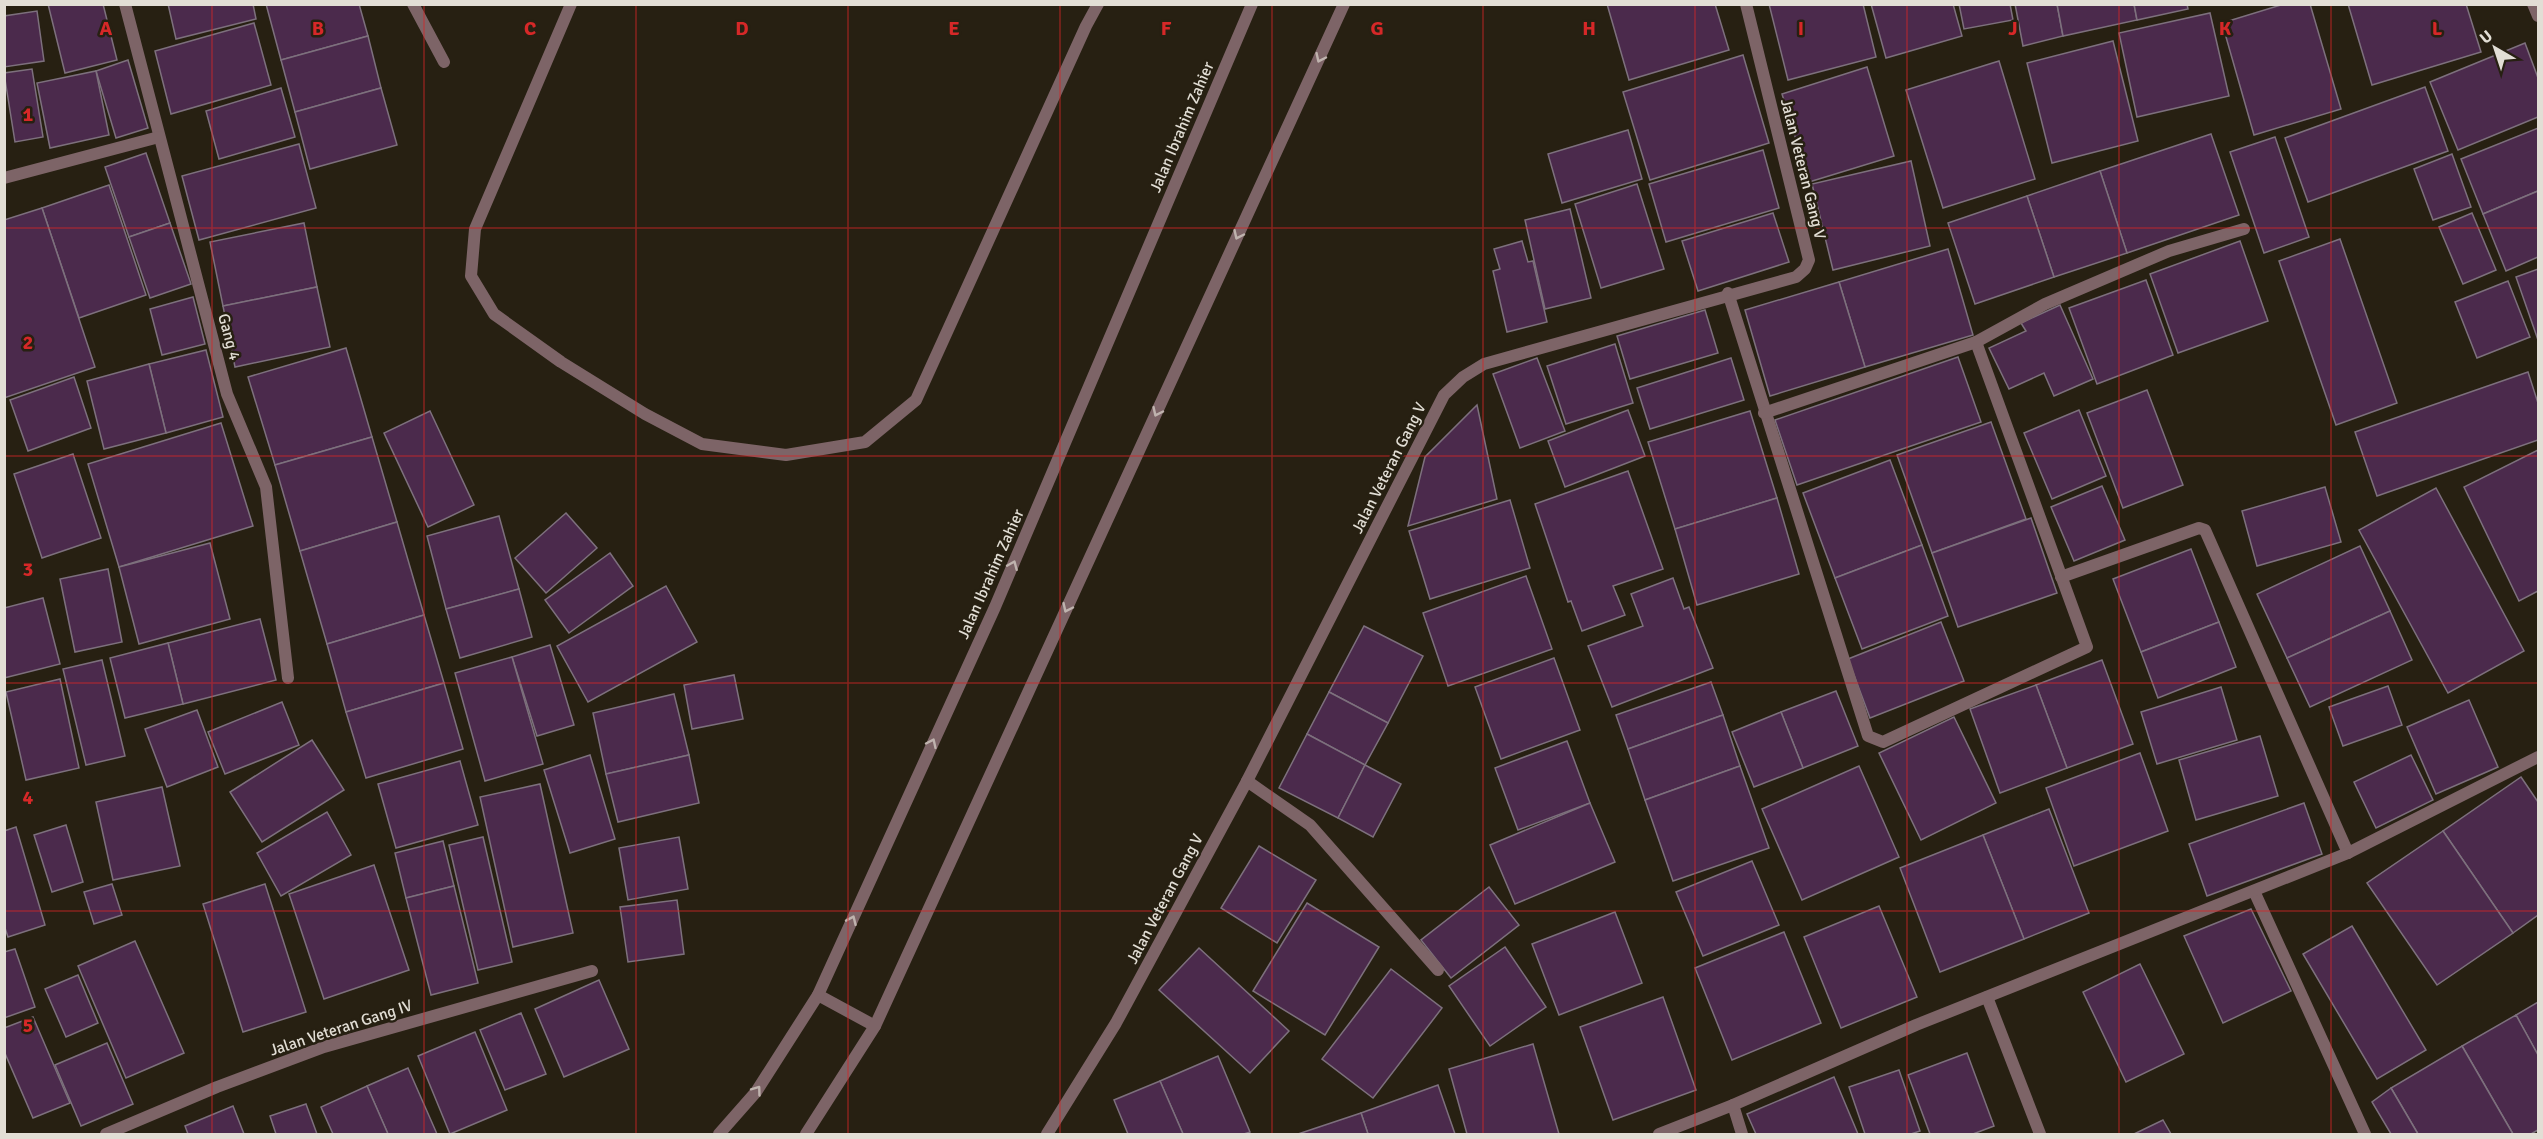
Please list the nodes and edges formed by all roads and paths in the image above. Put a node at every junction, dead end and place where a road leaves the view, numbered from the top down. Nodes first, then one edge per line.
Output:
1 (125, 4) edge
2 (413, 4) edge
3 (571, 4) edge
4 (1098, 4) edge
5 (1252, 4) edge
6 (1344, 4) edge
7 (1746, 4) edge
8 (2533, 4) edge
9 (2538, 16) edge
10 (444, 62) dead end
11 (159, 137) junction
12 (4, 178) edge
13 (2244, 229) dead end
14 (1728, 293) junction
15 (1976, 342) junction
16 (1764, 413) junction
17 (2061, 577) junction
18 (288, 678) dead end
19 (2538, 757) edge
20 (1247, 781) junction
21 (2348, 853) junction
22 (2254, 891) junction
23 (1437, 970) dead end
24 (592, 971) dead end
25 (818, 995) junction
26 (1987, 997) junction
27 (876, 1026) junction
28 (1733, 1105) junction
29 (106, 1134) edge
30 (719, 1134) edge
31 (806, 1134) edge
32 (1047, 1134) edge
33 (1659, 1134) edge
34 (1742, 1134) edge
35 (2040, 1134) edge
36 (2365, 1134) edge

1 - 11 street, Gang 4
2 - 10 street
3 - 4 street
25 -> 5 street, Jalan Ibrahim Zahier
6 -> 27 street
7 - 14 street, Jalan Veteran Gang V
8 - 9 street
11 - 12 street
11 - 18 street, Gang 4
13 - 15 street
14 - 16 street
14 - 20 street, Jalan Veteran Gang V
15 - 16 street
15 - 17 street
16 - 17 street
17 - 21 street
19 - 21 street
20 - 23 street
20 - 32 street, Jalan Veteran Gang V
21 - 22 street
22 - 26 street
22 - 36 street
24 - 29 street, Jalan Veteran Gang IV
25 - 27 street
30 -> 25 street, Jalan Ibrahim Zahier
26 - 28 street
26 - 35 street
27 - 31 street
28 - 33 street
28 - 34 street

